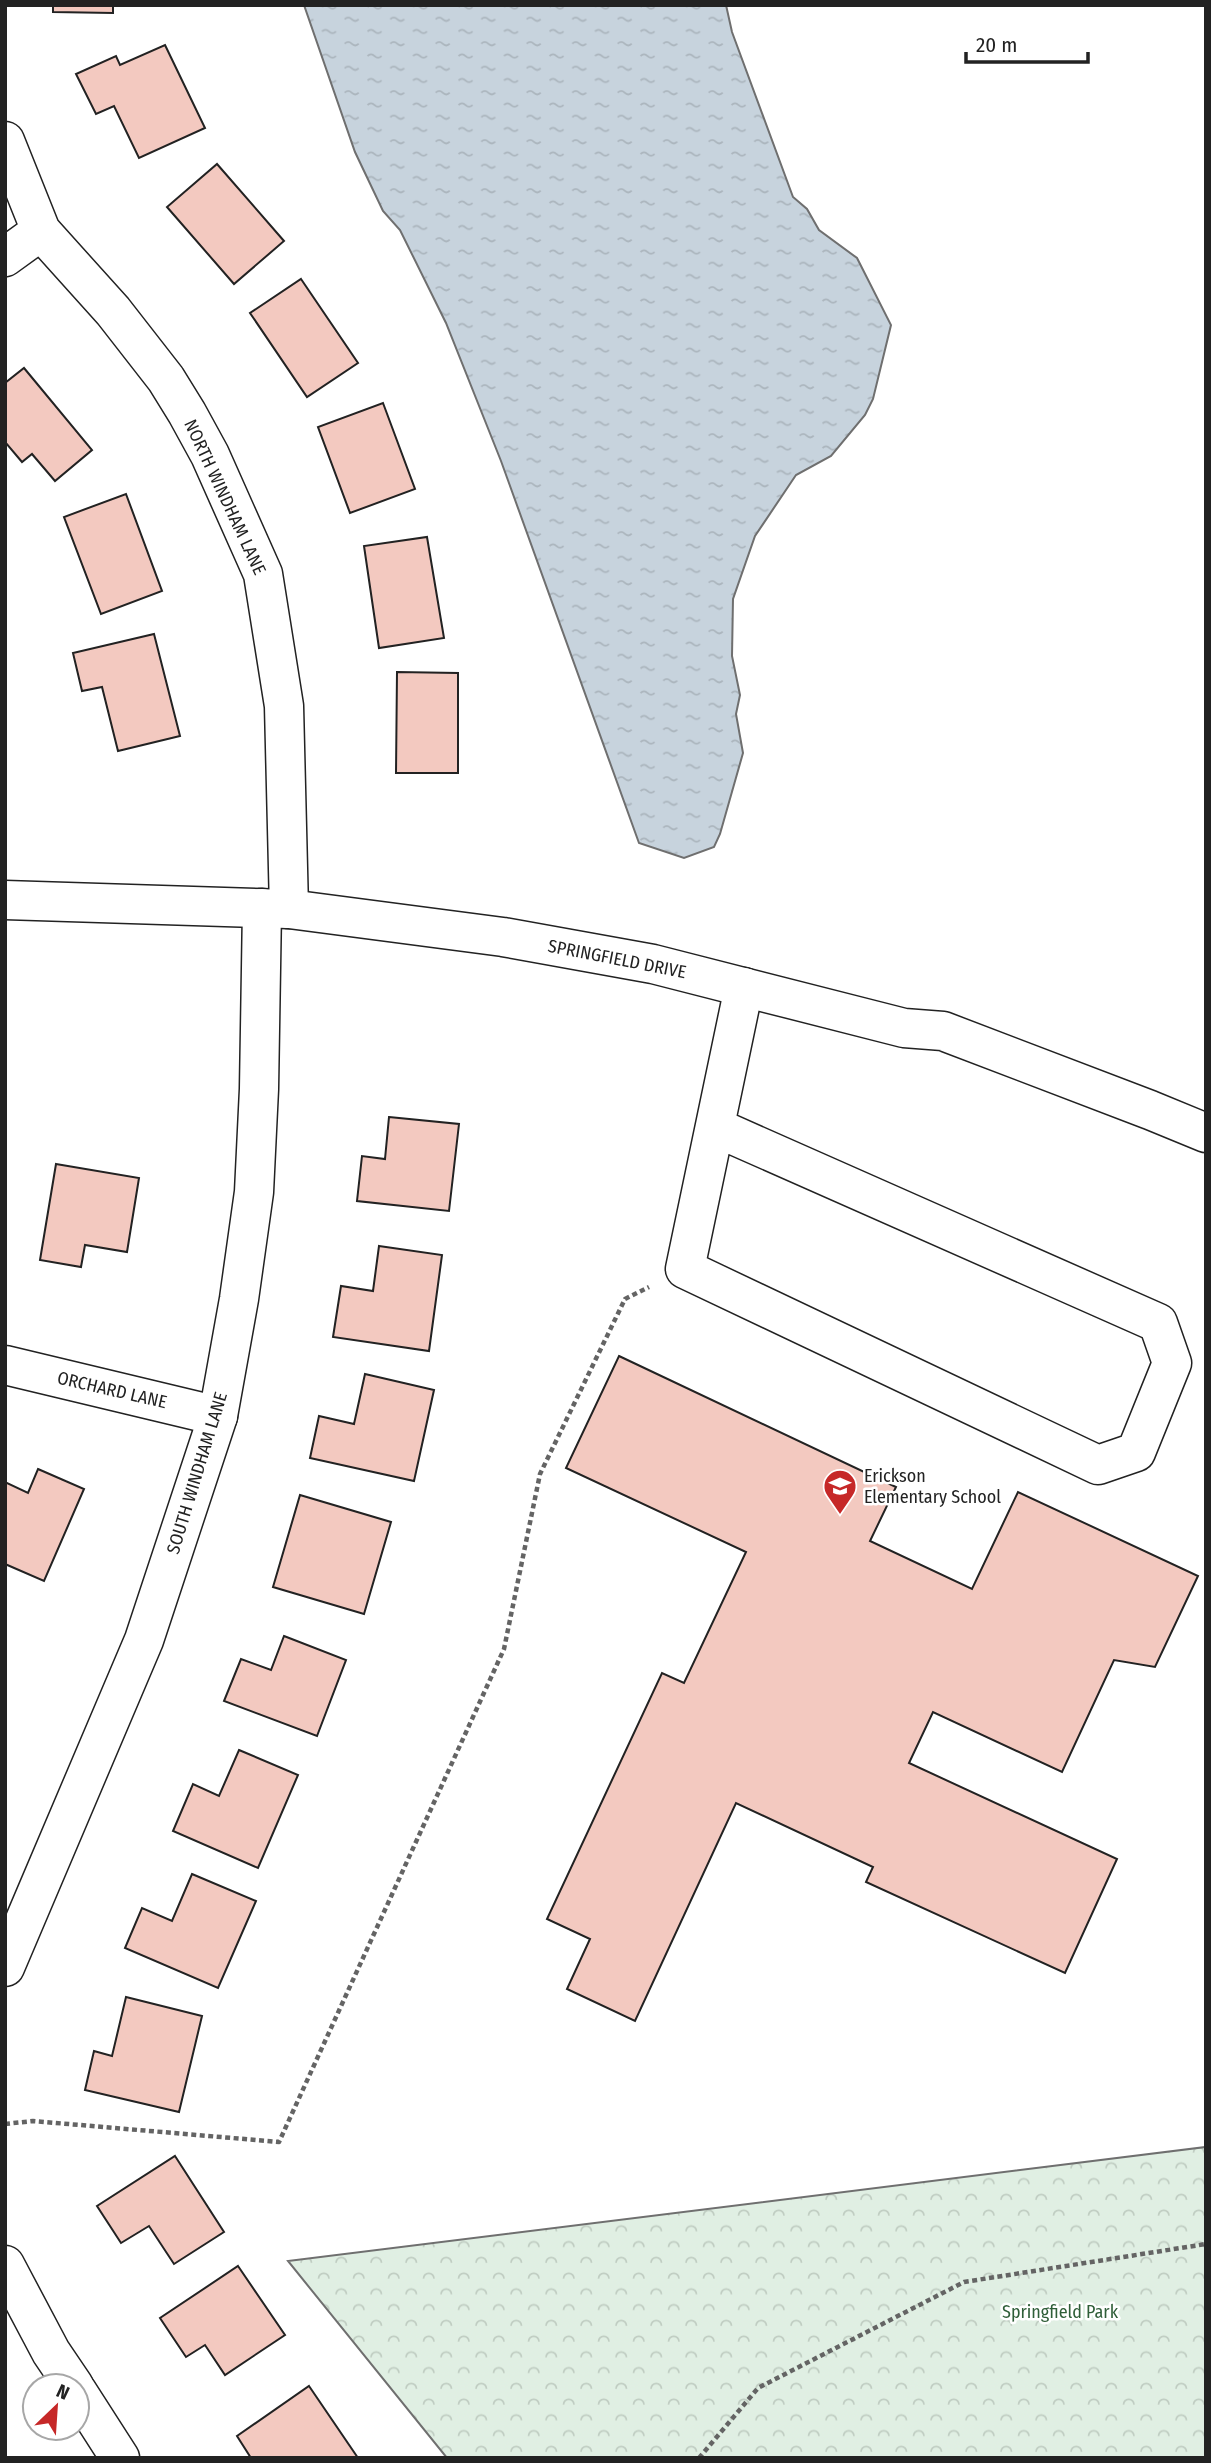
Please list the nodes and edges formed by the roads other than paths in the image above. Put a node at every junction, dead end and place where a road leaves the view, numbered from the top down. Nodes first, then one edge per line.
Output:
1 (5, 141) edge
2 (41, 231) junction
3 (5, 257) edge
4 (5, 900) edge
5 (276, 909) junction
6 (744, 988) junction
7 (715, 1127) junction
8 (1206, 1133) edge
9 (5, 1365) edge
10 (218, 1416) junction
11 (5, 1967) edge
12 (5, 2265) edge
13 (65, 2372) edge
14 (91, 2413) edge
15 (120, 2458) edge

1 - 2 street, NORTH WINDHAM LANE
2 - 3 street
2 - 5 street, NORTH WINDHAM LANE
4 - 5 street, SPRINGFIELD DRIVE
5 - 6 street, SPRINGFIELD DRIVE
5 - 10 street, SOUTH WINDHAM LANE
6 - 7 street
6 - 8 street, SPRINGFIELD DRIVE
7 - 7 street
9 - 10 street, ORCHARD LANE
10 - 11 street, SOUTH WINDHAM LANE
12 - 13 street
14 - 15 street

